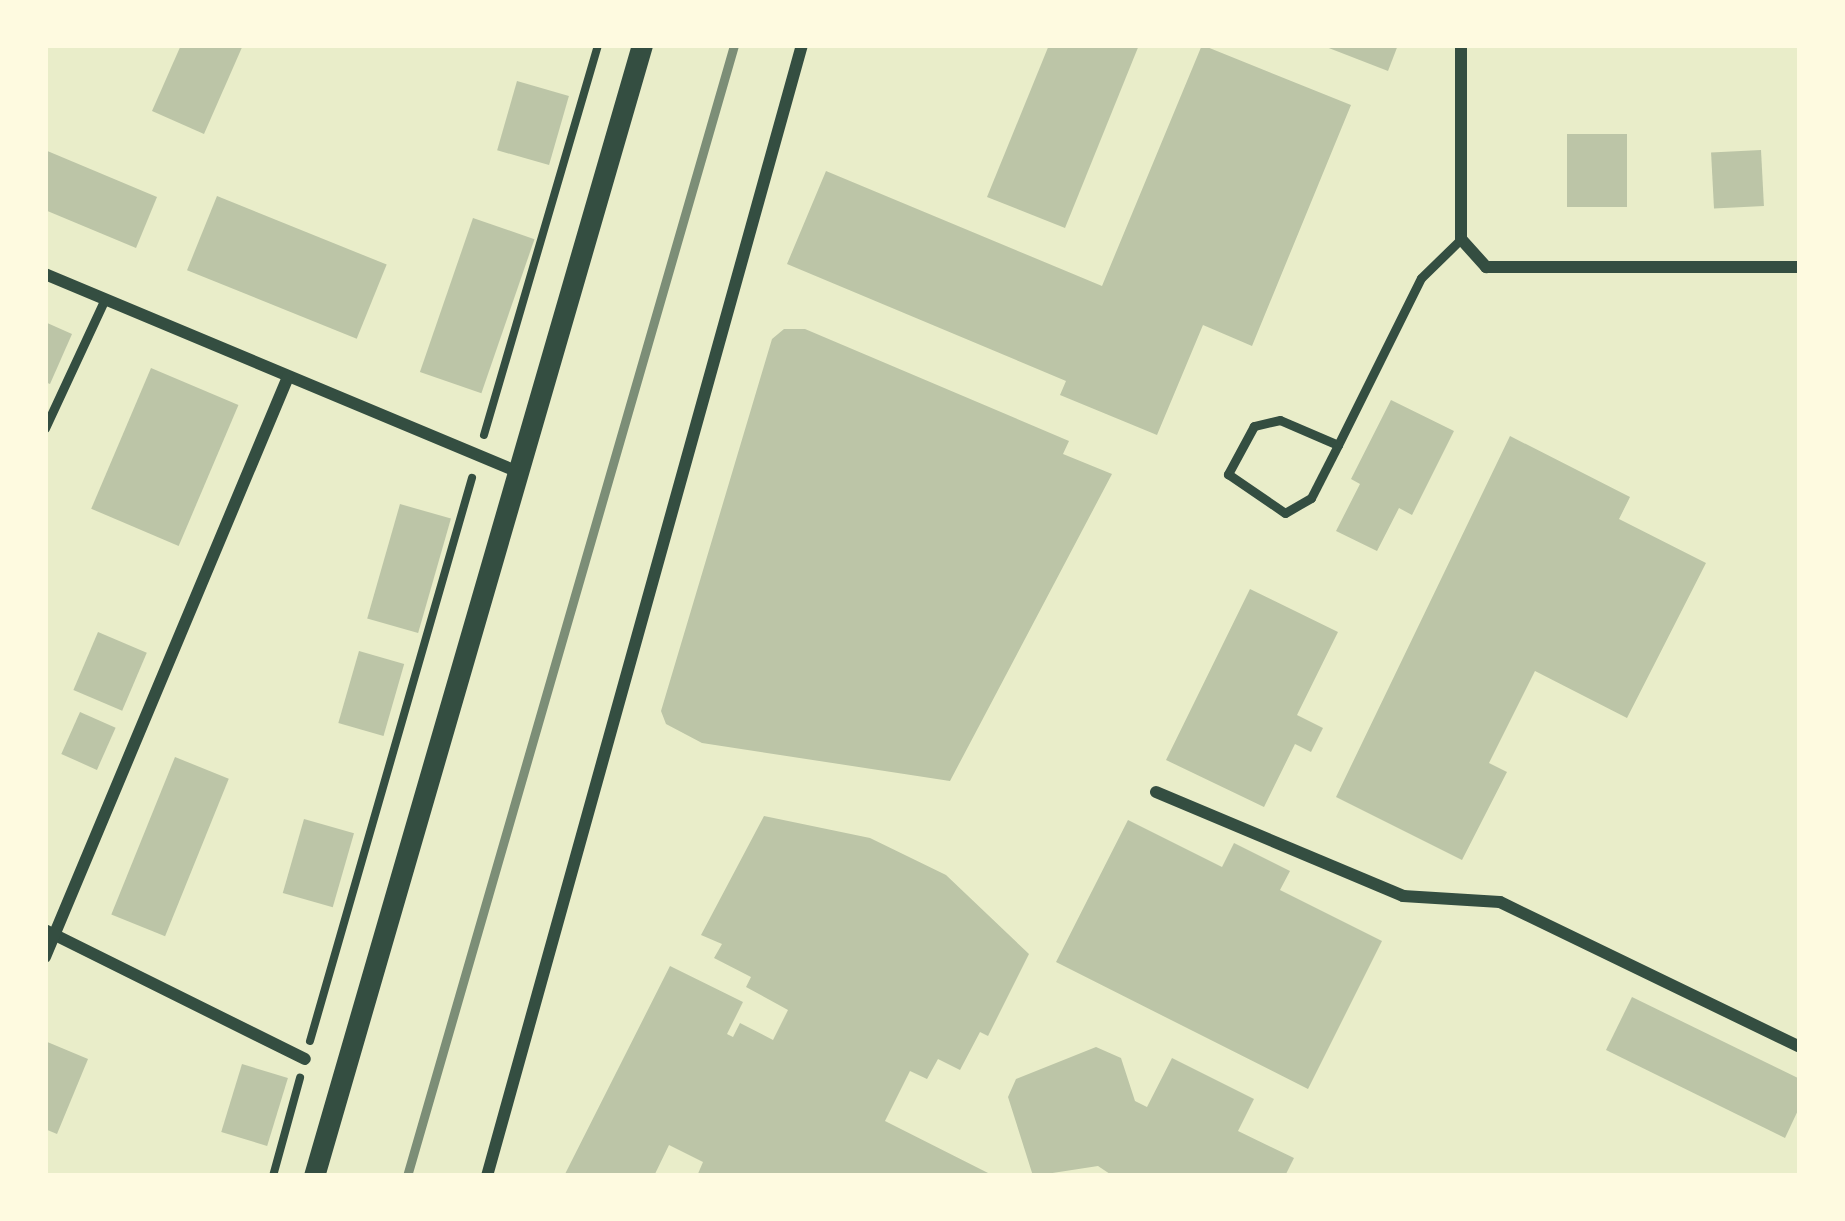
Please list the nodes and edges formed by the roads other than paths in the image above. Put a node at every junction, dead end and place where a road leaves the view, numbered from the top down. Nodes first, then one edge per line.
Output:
1 (642, 45) edge
2 (802, 45) edge
3 (1461, 45) edge
4 (1461, 239) junction
5 (1800, 267) edge
6 (45, 274) edge
7 (104, 301) junction
8 (288, 377) junction
9 (45, 428) edge
10 (1338, 445) junction
11 (516, 471) junction
12 (1156, 792) dead end
13 (50, 933) edge
14 (45, 957) edge
15 (1800, 1047) edge
16 (305, 1059) road end
17 (314, 1176) edge
18 (487, 1176) edge

1 - 11 street
2 - 18 street
3 - 4 street
4 - 5 street
4 - 10 lane
6 - 7 street
7 - 8 street
7 - 9 lane
8 - 11 street
8 - 13 street
10 - 10 lane
11 - 17 street
12 - 15 street
13 - 14 street
13 - 16 street

